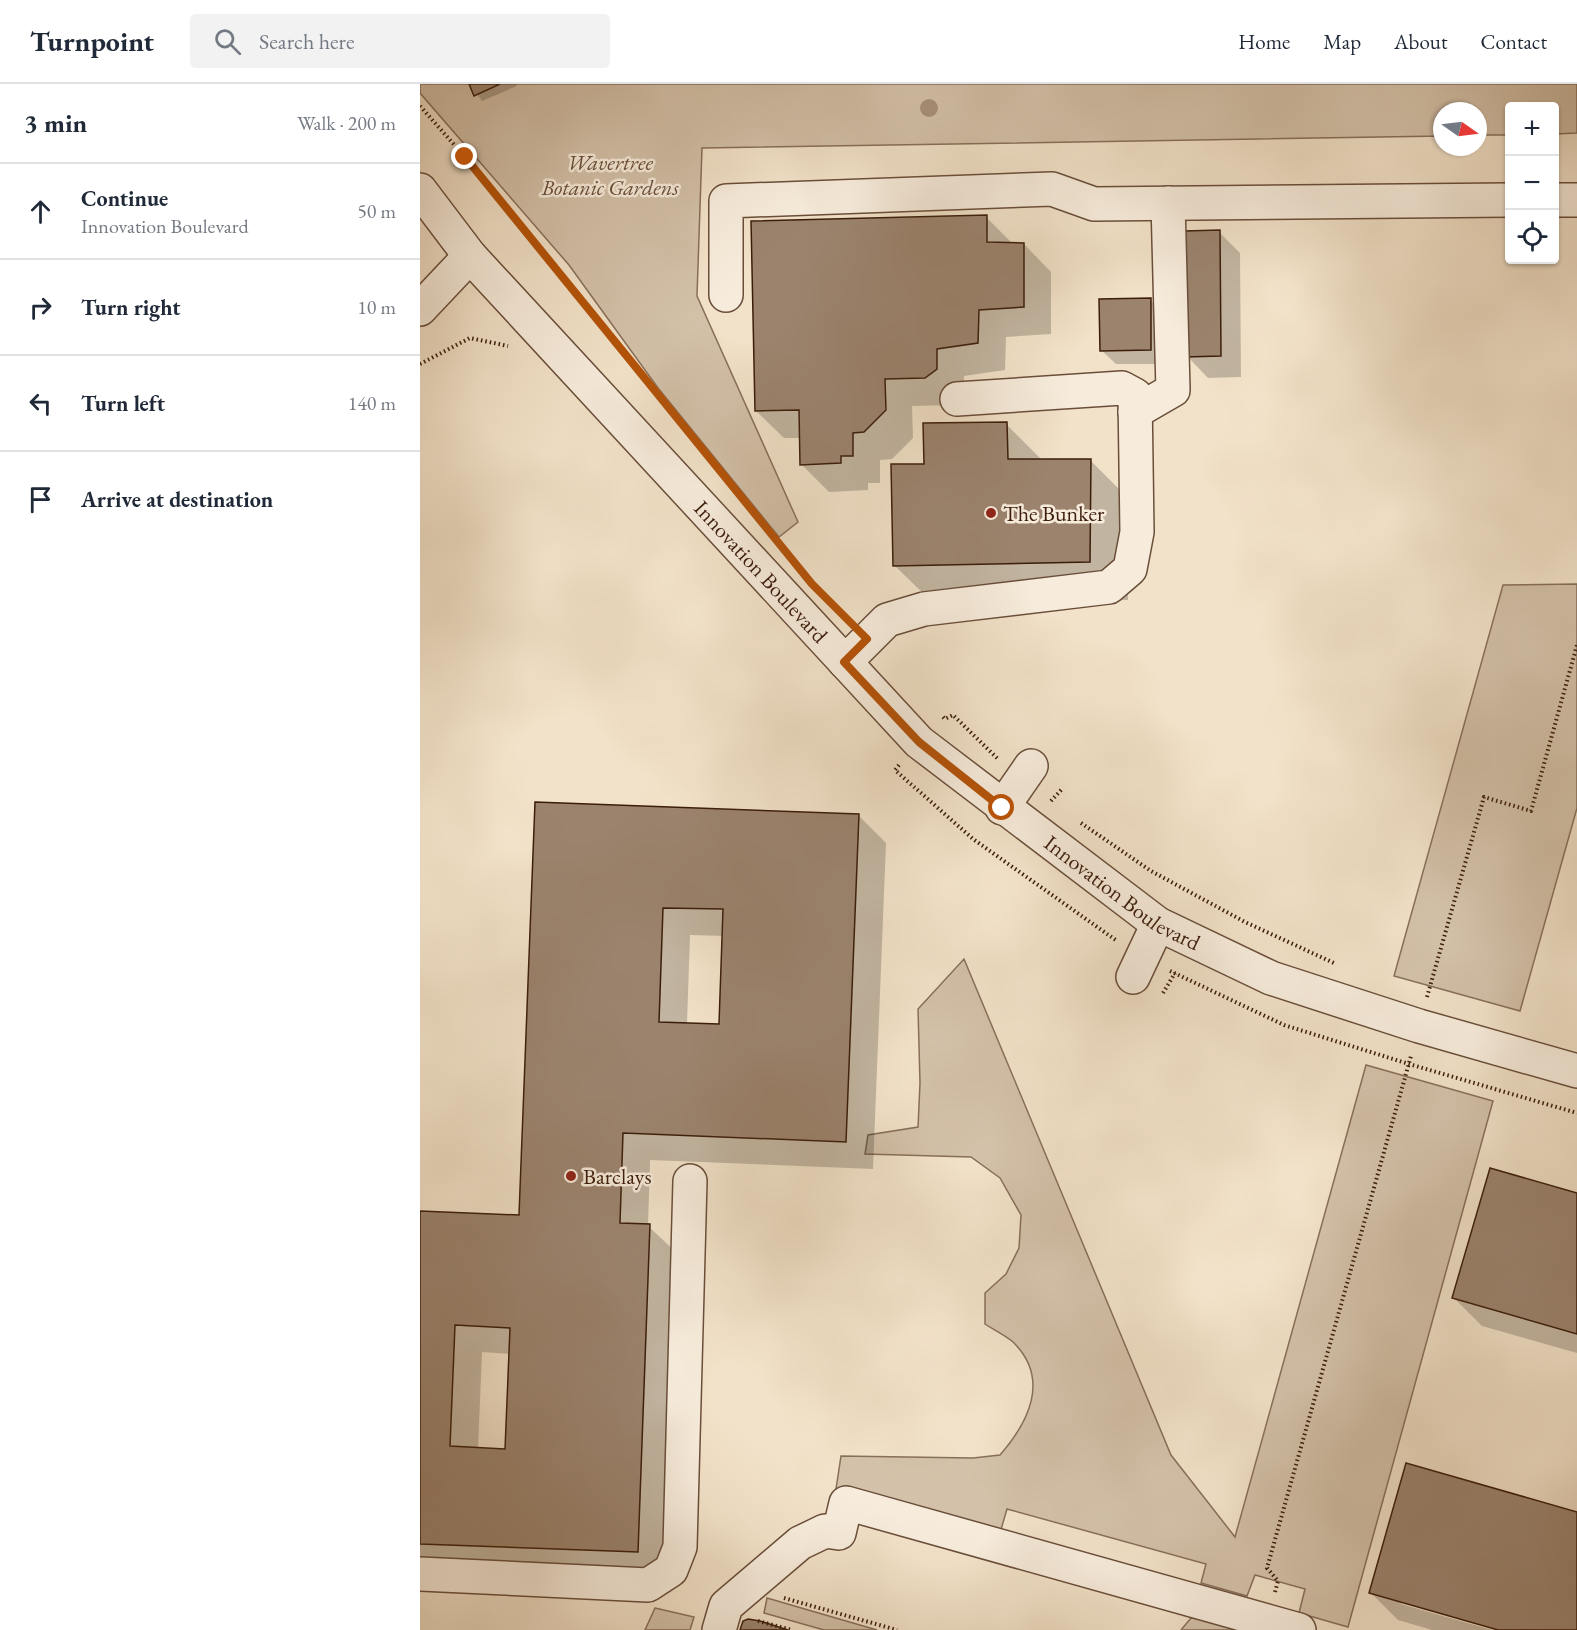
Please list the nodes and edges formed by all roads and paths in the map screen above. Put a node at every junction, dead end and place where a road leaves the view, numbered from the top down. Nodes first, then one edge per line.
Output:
1 (420, 106) edge
2 (420, 190) edge
3 (1505, 200) edge
4 (1559, 200) edge
5 (1577, 200) edge
6 (1168, 203) junction
7 (470, 256) junction
8 (726, 295) dead end
9 (420, 309) edge
10 (957, 399) dead end
11 (1135, 412) junction
12 (760, 521) dead end
13 (1577, 645) edge
14 (844, 662) junction
15 (938, 712) dead end
16 (1027, 772) junction
17 (1062, 789) dead end
18 (1051, 801) junction
19 (1002, 808) junction
20 (1060, 808) dead end
21 (1078, 820) dead end
22 (1158, 924) junction
23 (1342, 966) dead end
24 (1175, 973) dead end
25 (1133, 977) dead end
26 (1163, 993) dead end
27 (1418, 994) dead end
28 (1427, 997) junction
29 (1439, 1000) dead end
30 (1426, 1003) dead end
31 (1413, 1048) dead end
32 (1577, 1071) edge
33 (690, 1181) dead end
34 (420, 1574) edge
35 (1278, 1581) dead end
36 (774, 1595) dead end
37 (757, 1610) dead end
38 (719, 1630) edge
39 (792, 1630) edge
40 (897, 1630) edge
41 (1299, 1630) edge

1 - 12 path
2 - 7 street, Innovation Boulevard
3 - 6 street
4 - 5 street
6 - 8 street
6 - 11 street
7 - 9 street
7 - 14 street, Innovation Boulevard
10 - 11 street
11 - 14 street
13 - 28 path
14 - 19 street, Innovation Boulevard
15 - 16 path
16 - 18 path
16 - 19 street
17 - 18 path
18 - 20 path
19 - 22 street, Innovation Boulevard
21 - 23 path
22 - 25 street
22 - 32 street, Innovation Boulevard
24 - 26 path
27 - 28 path
28 - 29 path
28 - 30 path
31 - 35 path
33 - 34 street
36 - 40 path
37 - 39 path
38 - 41 street

